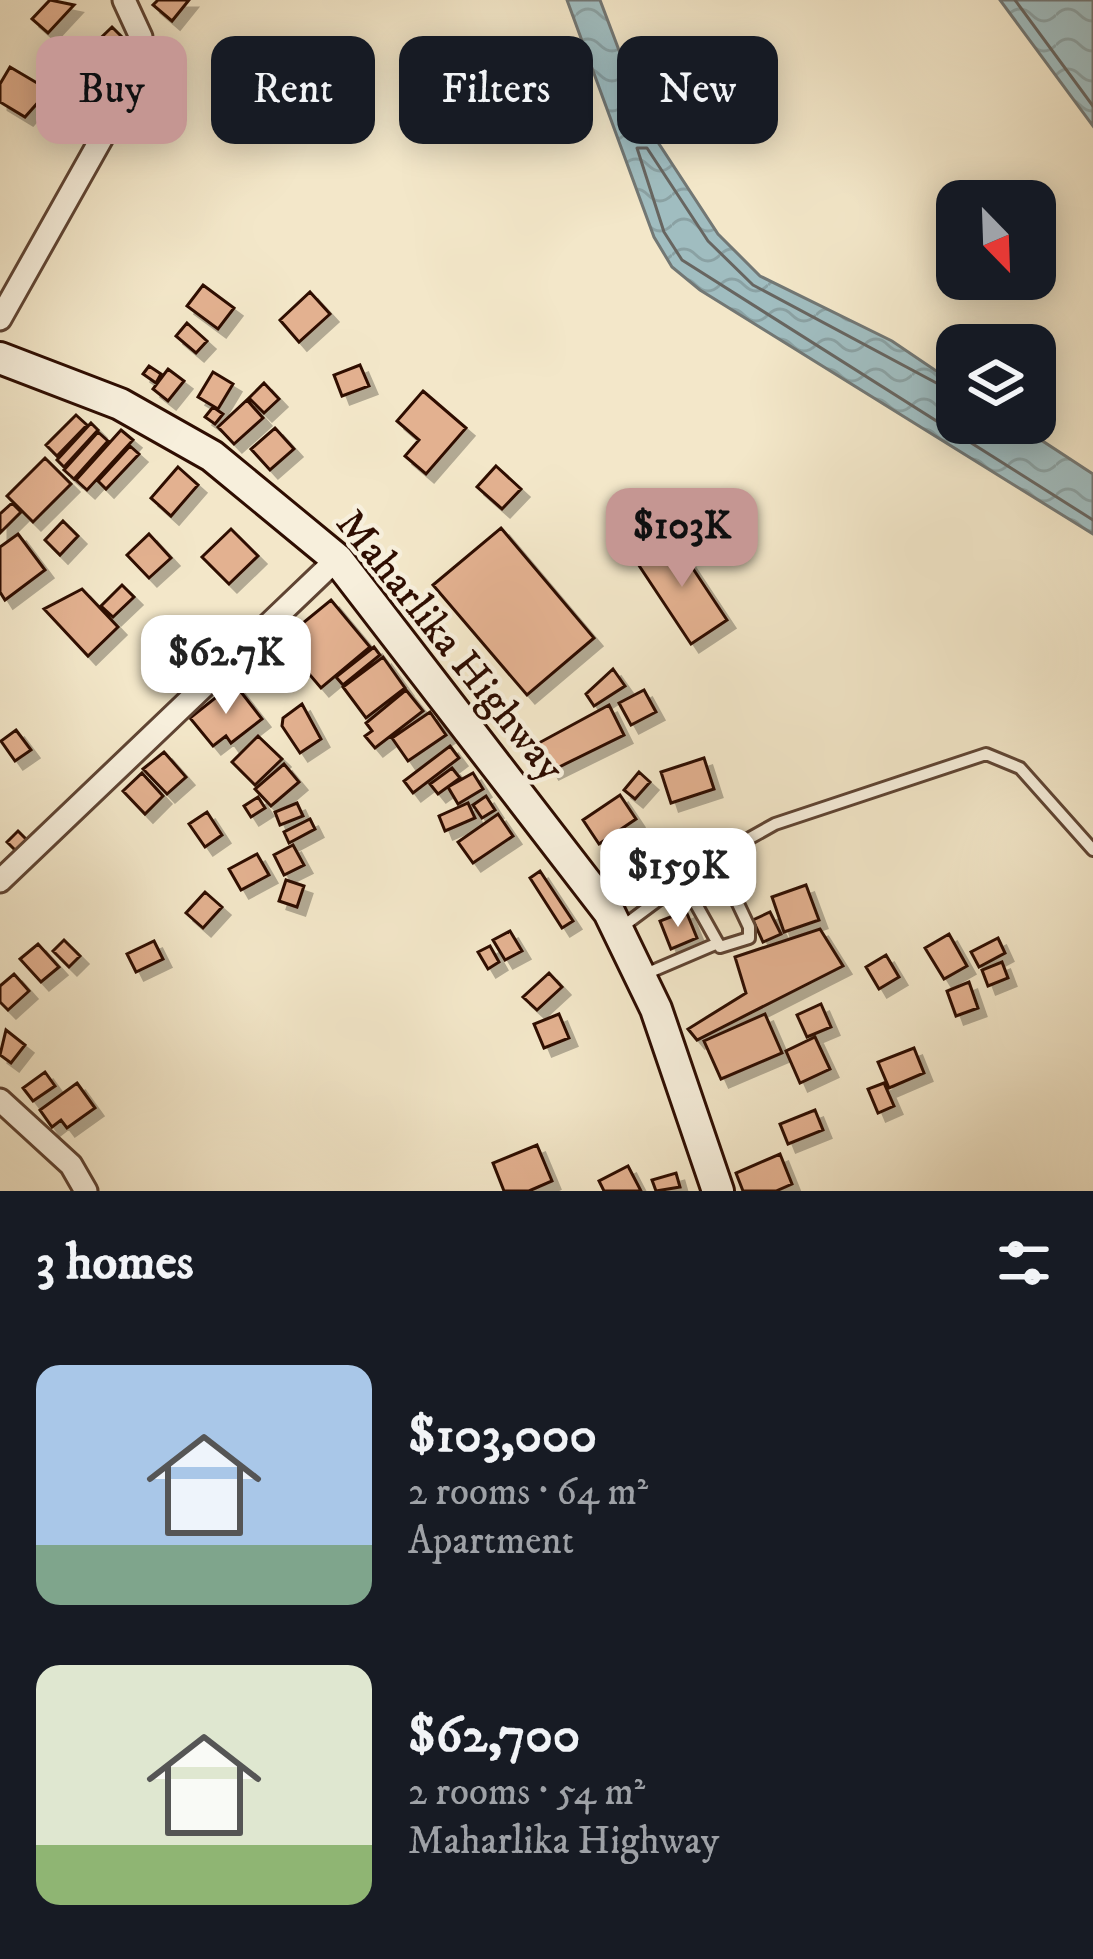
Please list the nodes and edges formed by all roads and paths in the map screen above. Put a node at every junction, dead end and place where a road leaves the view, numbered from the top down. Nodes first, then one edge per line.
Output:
1 (124, 0) edge
2 (0, 320) edge
3 (0, 358) edge
4 (337, 559) junction
5 (1093, 850) edge
6 (716, 857) junction
7 (0, 881) edge
8 (683, 881) junction
9 (619, 929) junction
10 (718, 943) junction
11 (641, 975) junction
12 (0, 1100) edge
13 (86, 1191) edge
14 (718, 1191) edge

1 - 2 street
3 - 4 main road, Maharlika Highway
4 - 7 street
4 - 9 main road, Maharlika Highway
5 - 6 lane
6 - 8 lane
6 - 10 lane
8 - 9 lane
8 - 10 lane
9 - 11 main road, Maharlika Highway
10 - 11 lane
11 - 14 main road, Maharlika Highway
12 - 13 street

